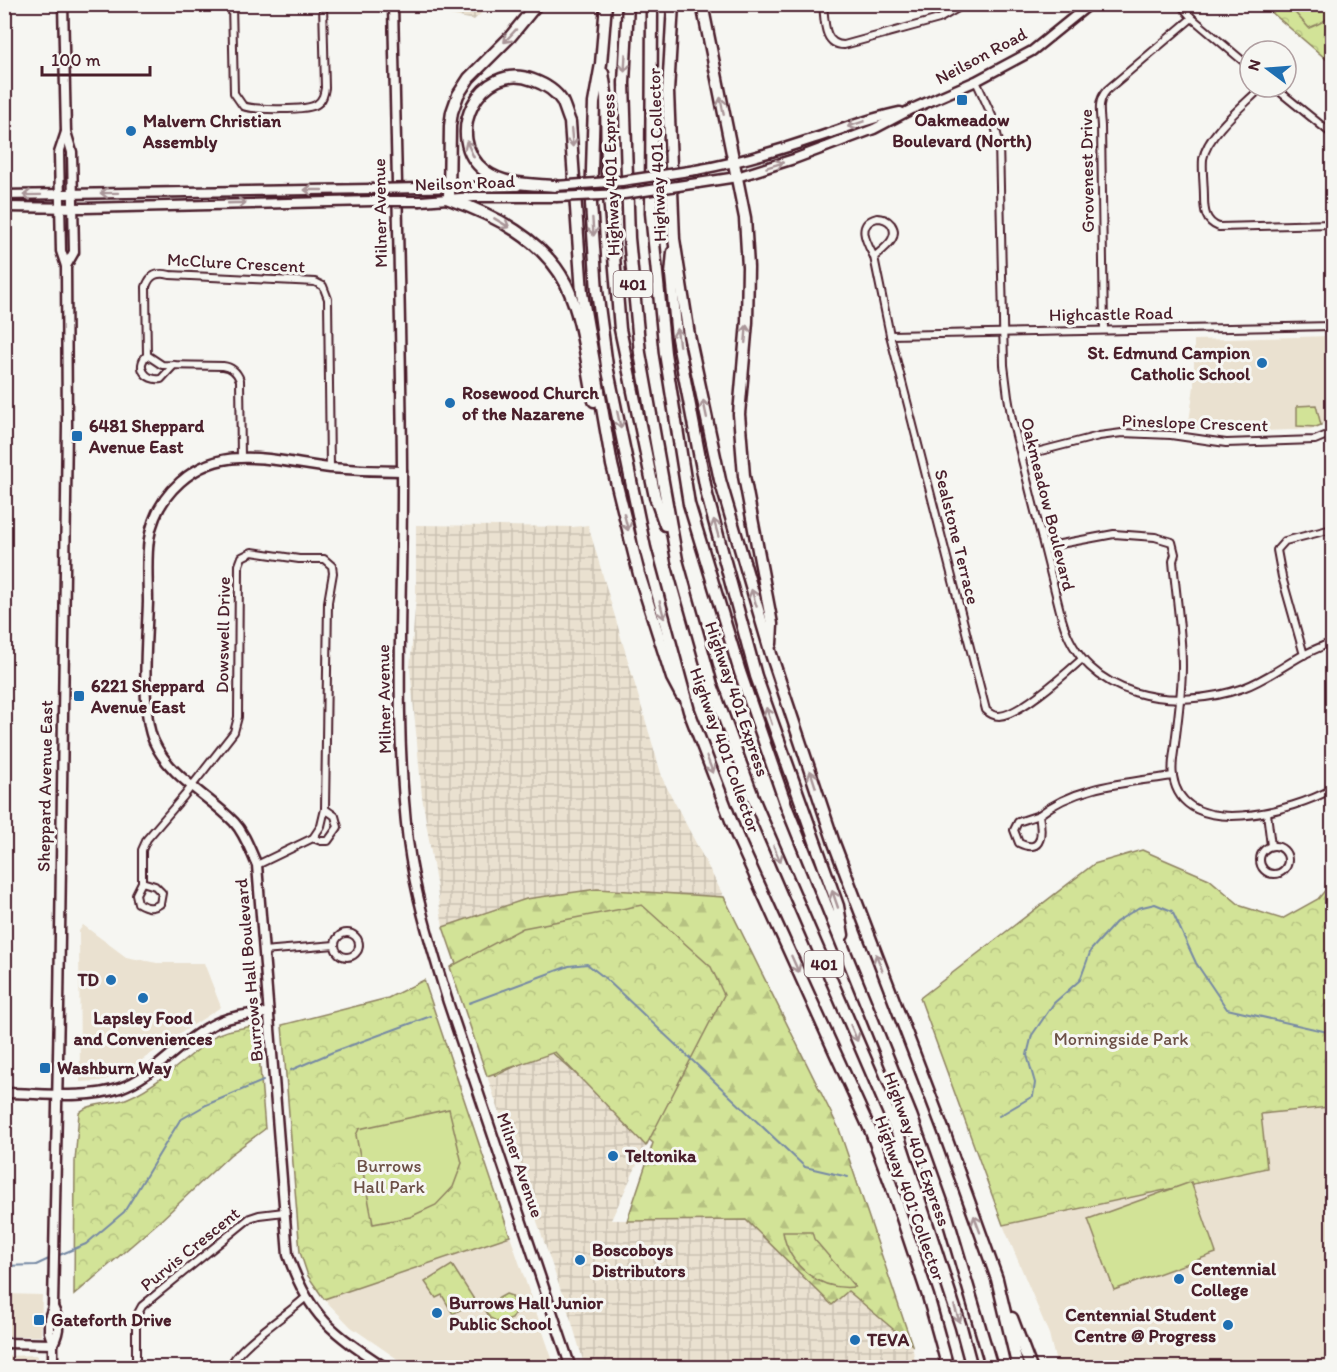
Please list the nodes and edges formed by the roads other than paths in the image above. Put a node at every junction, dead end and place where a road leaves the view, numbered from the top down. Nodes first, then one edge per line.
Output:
1 (63, 4) edge
2 (232, 4) edge
3 (323, 4) edge
4 (393, 4) edge
5 (537, 4) edge
6 (606, 4) edge
7 (628, 4) edge
8 (652, 4) edge
9 (673, 4) edge
10 (702, 4) edge
11 (823, 4) edge
12 (965, 4) edge
13 (1090, 4) edge
14 (1179, 4) edge
15 (1192, 18) junction
16 (1238, 57) edge
17 (601, 64) junction
18 (975, 81) junction
19 (1251, 99) edge
20 (1289, 99) edge
21 (912, 109) junction
22 (66, 132) junction
23 (1332, 134) edge
24 (733, 163) junction
25 (737, 177) junction
26 (449, 186) junction
27 (178, 192) junction
28 (556, 192) junction
29 (73, 193) junction
30 (60, 194) junction
31 (4, 195) edge
32 (449, 199) junction
33 (178, 205) junction
34 (4, 207) edge
35 (59, 208) junction
36 (73, 208) junction
37 (1332, 224) edge
38 (674, 239) junction
39 (874, 257) junction
40 (66, 266) junction
41 (1332, 326) edge
42 (1104, 329) junction
43 (1003, 331) junction
44 (890, 334) junction
45 (147, 355) junction
46 (174, 365) junction
47 (1332, 433) edge
48 (1021, 456) junction
49 (241, 457) junction
50 (612, 465) junction
51 (330, 468) junction
52 (402, 471) junction
53 (1332, 529) edge
54 (1044, 547) junction
55 (677, 560) junction
56 (1332, 642) edge
57 (771, 654) junction
58 (1304, 655) junction
59 (1082, 659) junction
60 (1180, 699) junction
61 (689, 711) junction
62 (1173, 776) junction
63 (193, 786) junction
64 (1332, 789) edge
65 (325, 809) junction
66 (1267, 813) junction
67 (1039, 815) junction
68 (313, 838) junction
69 (1270, 846) junction
70 (257, 866) junction
71 (142, 882) junction
72 (335, 945) junction
73 (263, 951) junction
74 (846, 956) junction
75 (269, 1013) junction
76 (4, 1093) edge
77 (57, 1094) junction
78 (284, 1212) junction
79 (997, 1279) junction
80 (306, 1297) junction
81 (4, 1343) edge
82 (53, 1344) junction
83 (53, 1368) edge
84 (136, 1368) edge
85 (231, 1368) edge
86 (386, 1368) edge
87 (571, 1368) edge
88 (948, 1368) edge
89 (972, 1368) edge
90 (992, 1368) edge
91 (1018, 1368) edge
92 (1031, 1368) edge

1 - 22 main road, Sheppard Avenue East
2 - 3 street
4 - 52 main road, Milner Avenue
5 -> 26 highway
6 - 17 highway, Highway 401 Collector / 401
7 -> 55 highway, Highway 401 Express / 401
8 - 74 highway, Highway 401 Express / 401
9 - 38 highway, Highway 401 Collector
24 -> 10 highway
11 - 12 street
13 - 18 main road, Neilson Road
14 - 15 street
15 - 16 street
15 - 42 street, Grovenest Drive
17 - 55 highway
17 -> 61 highway, Highway 401 Collector / 401
18 - 21 main road, Neilson Road
18 - 43 street, Oakmeadow Boulevard
19 - 37 street
20 - 23 street
21 -> 24 main road, Neilson Road
25 -> 21 main road, Neilson Road
22 - 29 main road, Sheppard Avenue East
22 - 30 main road, Sheppard Avenue East
24 - 25 highway
24 - 28 main road, Neilson Road, bridge
25 - 28 main road, Neilson Road, bridge
57 -> 25 highway
26 -> 27 main road, Neilson Road, bridge
26 - 28 main road, Neilson Road
26 - 32 highway
27 -> 29 main road, Neilson Road
27 - 33 main road
28 - 32 main road, Neilson Road
28 -> 50 highway
29 - 30 main road, Neilson Road
29 - 36 main road, Sheppard Avenue East
30 -> 31 main road, Neilson Road
30 - 35 main road, Sheppard Avenue East
33 -> 32 main road, Neilson Road, bridge
32 -> 50 highway
33 - 36 main road, Neilson Road
34 - 35 main road, Neilson Road
35 - 36 main road, Neilson Road
35 - 40 main road, Sheppard Avenue East
36 - 40 main road, Sheppard Avenue East
57 -> 38 highway, Highway 401 Collector
74 -> 38 highway
39 - 39 street, Sealstone Terrace
39 - 44 street, Sealstone Terrace
40 - 77 main road, Sheppard Avenue East
41 - 42 street, Highcastle Road
42 - 43 street, Highcastle Road
43 - 44 street, Highcastle Road
43 - 48 street, Oakmeadow Boulevard
44 - 59 street, Sealstone Terrace
45 - 46 street
45 - 46 street, McClure Crescent
45 - 51 street, McClure Crescent
46 - 49 street
47 - 48 street, Pineslope Crescent
48 - 54 street, Oakmeadow Boulevard
49 - 51 main road, Burrows Hall Boulevard
49 - 63 main road, Burrows Hall Boulevard
50 -> 61 highway
51 - 52 main road, Burrows Hall Boulevard
52 - 87 main road, Milner Avenue
53 - 58 street
54 - 59 street, Oakmeadow Boulevard
54 - 60 street
55 -> 89 highway, Highway 401 Express / 401
56 - 58 street, Oakmeadow Boulevard
79 -> 57 highway, Highway 401 Collector
58 - 60 street, Oakmeadow Boulevard
59 - 60 street, Oakmeadow Boulevard
60 - 62 street
61 -> 88 highway, Highway 401 Collector / 401
62 - 66 street
62 - 67 street
63 - 65 street, Dowswell Drive
63 - 70 main road, Burrows Hall Boulevard
63 - 71 street
64 - 66 street
65 - 68 street, Dowswell Drive
65 - 68 street, Dowswell Drive
66 - 69 street
67 - 67 street
68 - 70 street, Dowswell Drive
69 - 69 street
70 - 73 main road, Burrows Hall Boulevard
71 - 71 street
72 - 72 street
72 - 73 street
73 - 75 main road, Burrows Hall Boulevard
74 - 90 highway, Highway 401 Express / 401
75 - 77 main road
75 - 78 main road, Burrows Hall Boulevard
76 - 77 main road
77 - 82 main road, Sheppard Avenue East
78 - 80 main road, Burrows Hall Boulevard
78 - 84 street, Purvis Crescent
79 - 91 highway, Highway 401 Collector
79 - 92 highway
80 - 85 street
80 - 86 main road, Burrows Hall Boulevard
81 - 82 main road
82 - 83 main road, Sheppard Avenue East

